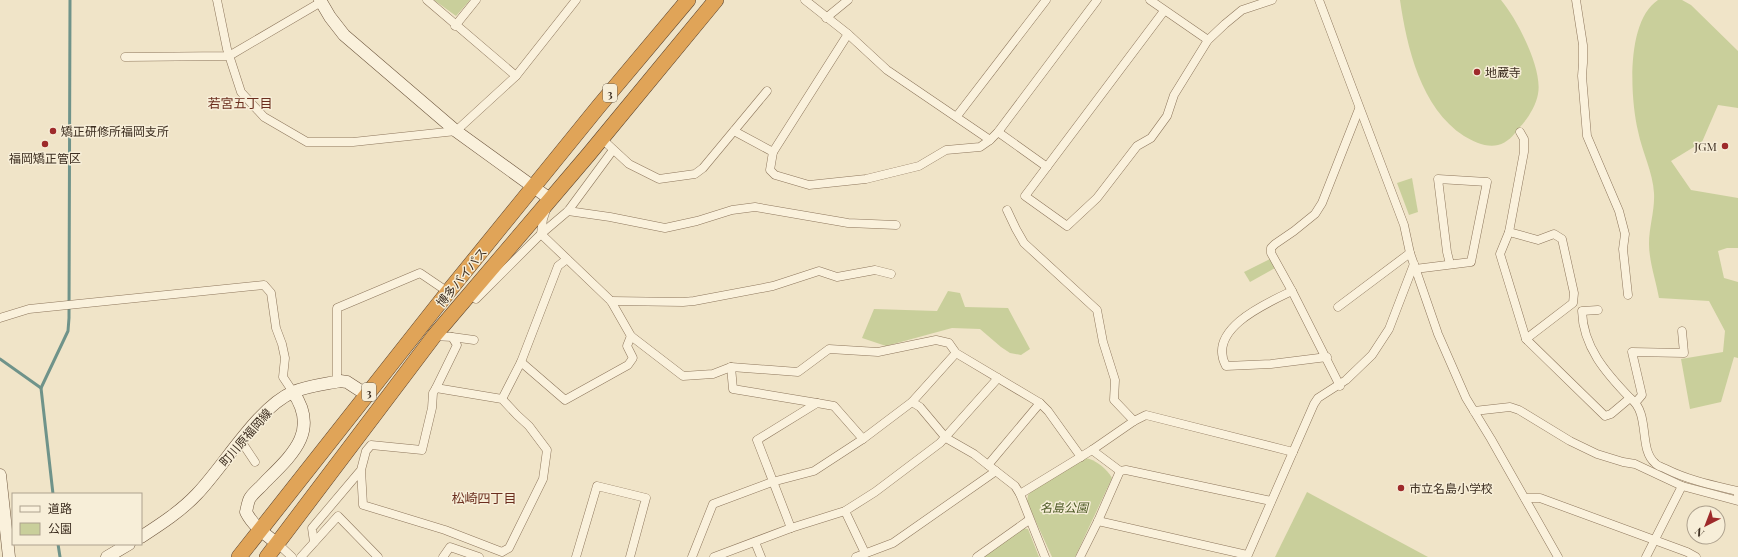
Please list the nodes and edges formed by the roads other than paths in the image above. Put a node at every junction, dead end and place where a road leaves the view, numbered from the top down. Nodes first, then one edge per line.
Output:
1 (217, 0) edge
2 (427, 0) edge
3 (476, 0) edge
4 (576, 0) edge
5 (688, 0) edge
6 (716, 0) edge
7 (805, 0) edge
8 (848, 0) edge
9 (1046, 0) edge
10 (1096, 0) edge
11 (1150, 0) edge
12 (1272, 0) edge
13 (1319, 0) edge
14 (1576, 0) edge
15 (320, 1) edge
16 (1164, 11) junction
17 (826, 18) junction
18 (455, 26) junction
19 (848, 34) junction
20 (1208, 40) junction
21 (229, 56) junction
22 (125, 57) dead end
23 (516, 76) junction
24 (767, 90) dead end
25 (1359, 109) junction
26 (957, 116) junction
27 (456, 131) junction
28 (734, 131) junction
29 (998, 132) junction
30 (1520, 132) dead end
31 (602, 139) junction
32 (990, 140) junction
33 (613, 150) junction
34 (773, 152) junction
35 (1047, 167) junction
36 (534, 187) junction
37 (550, 199) junction
38 (1007, 210) dead end
39 (568, 211) junction
40 (896, 225) dead end
41 (1509, 232) junction
42 (541, 234) junction
43 (1410, 254) junction
44 (567, 259) junction
45 (1450, 264) junction
46 (1414, 266) junction
47 (891, 274) dead end
48 (1292, 291) junction
49 (448, 292) junction
50 (1628, 295) dead end
51 (476, 299) dead end
52 (611, 300) junction
53 (1338, 307) dead end
54 (1598, 310) dead end
55 (0, 318) edge
56 (1682, 331) dead end
57 (434, 336) junction
58 (631, 336) junction
59 (452, 337) junction
60 (1526, 339) junction
61 (474, 340) dead end
62 (956, 353) junction
63 (1327, 357) junction
64 (521, 362) junction
65 (731, 367) junction
66 (998, 378) junction
67 (337, 382) junction
68 (1340, 386) junction
69 (436, 388) junction
70 (292, 392) junction
71 (366, 395) junction
72 (502, 399) junction
73 (1633, 400) junction
74 (912, 402) junction
75 (817, 403) junction
76 (1040, 403) junction
77 (1474, 411) junction
78 (1134, 420) junction
79 (863, 438) junction
80 (946, 438) junction
81 (241, 440) junction
82 (1092, 450) junction
83 (1293, 452) junction
84 (1081, 457) junction
85 (255, 462) dead end
86 (988, 464) junction
87 (361, 470) junction
88 (996, 471) junction
89 (1120, 471) junction
90 (0, 475) edge
91 (772, 482) junction
92 (1682, 486) junction
93 (1020, 494) junction
94 (1738, 495) edge
95 (1525, 498) junction
96 (1271, 501) junction
97 (1738, 501) edge
98 (845, 511) junction
99 (1030, 520) junction
100 (1098, 521) junction
101 (791, 528) junction
102 (261, 531) junction
103 (142, 536) edge
104 (1655, 540) junction
105 (314, 542) junction
106 (755, 542) junction
107 (278, 544) junction
108 (127, 545) edge
109 (865, 553) junction
110 (1247, 556) edge
111 (9, 557) edge
112 (107, 557) edge
113 (239, 557) edge
114 (267, 557) edge
115 (292, 557) edge
116 (301, 557) edge
117 (378, 557) edge
118 (443, 557) edge
119 (479, 557) edge
120 (576, 557) edge
121 (630, 557) edge
122 (692, 557) edge
123 (714, 557) edge
124 (761, 557) edge
125 (856, 557) edge
126 (977, 557) edge
127 (1045, 557) edge
128 (1080, 557) edge
129 (1558, 557) edge
130 (1646, 557) edge
131 (1696, 557) edge

1 - 21 street
2 - 18 street
3 - 18 street
4 - 23 street
5 - 36 highway, 博多バイパス / 3
6 - 31 highway, 博多バイパス / 3
7 - 17 street
8 - 17 street
9 - 26 street
10 - 29 street
11 - 16 street
12 - 20 street
13 - 25 street
14 - 50 street
15 - 21 street
15 - 27 street
16 - 20 street
16 - 35 street
17 - 19 street
18 - 23 street
19 - 26 street
19 - 34 street
20 - 35 street
21 - 22 street
21 - 27 street
23 - 27 street
24 - 28 street
25 - 43 street
25 - 48 street
26 - 32 street
27 - 36 street
28 - 33 street
28 - 34 street
29 - 32 street
29 - 35 street
30 - 41 street
31 - 33 street
31 - 37 highway, 博多バイパス / 3
32 - 34 street
33 - 39 street
36 - 37 street
36 - 49 highway, 博多バイパス / 3
37 - 42 street
37 - 57 highway, 博多バイパス / 3
38 - 78 street
39 - 40 street
39 - 42 street
41 - 60 street
41 - 60 street
42 - 44 street
42 - 51 street
43 - 46 street
43 - 53 street
44 - 52 street
44 - 64 street
45 - 45 street
45 - 46 street
46 - 68 street
46 - 77 street
47 - 52 street
48 - 63 street
48 - 63 street
49 - 67 street
49 - 71 highway, 博多バイパス / 3
52 - 58 street
54 - 73 street
55 - 70 street
56 - 73 street
57 - 59 street
57 - 107 highway, 博多バイパス / 3
58 - 64 street
58 - 65 street
59 - 61 street
59 - 69 street
60 - 73 street
62 - 65 street
62 - 66 street
62 - 74 street
63 - 68 street
64 - 72 street
65 - 75 street
66 - 76 street
66 - 80 street
67 - 70 street, 町川原福岡線
67 - 71 street, 町川原福岡線
68 - 83 street
69 - 72 street
69 - 87 street
70 - 81 street, 町川原福岡線
70 - 102 street
71 - 102 highway, 博多バイパス / 3
72 - 87 street
73 - 94 street
74 - 79 street
74 - 80 street
75 - 79 street
75 - 91 street
76 - 84 street
76 - 86 street
77 - 92 street
77 - 95 street
78 - 82 street
78 - 83 street
79 - 91 street
80 - 86 street
80 - 98 street
81 - 85 street
81 - 103 street, 町川原福岡線
82 - 84 street
82 - 89 street
83 - 96 street
84 - 93 street
86 - 88 street
87 - 105 street
88 - 93 street
88 - 109 street
89 - 96 street
89 - 100 street
90 - 111 street
91 - 101 street
91 - 122 street
92 - 97 street
92 - 104 street
93 - 99 street
95 - 104 street
95 - 129 street
96 - 110 street
98 - 101 street
98 - 109 street
99 - 126 street
99 - 127 street
100 - 110 street
100 - 128 street
101 - 106 street
102 - 107 street
102 - 113 highway, 博多バイパス / 3
104 - 130 street
104 - 131 street
105 - 116 street
105 - 117 street
106 - 123 street
106 - 124 street
107 - 114 highway, 博多バイパス / 3
107 - 115 street
108 - 112 street
109 - 125 street
118 - 119 street
120 - 121 street

